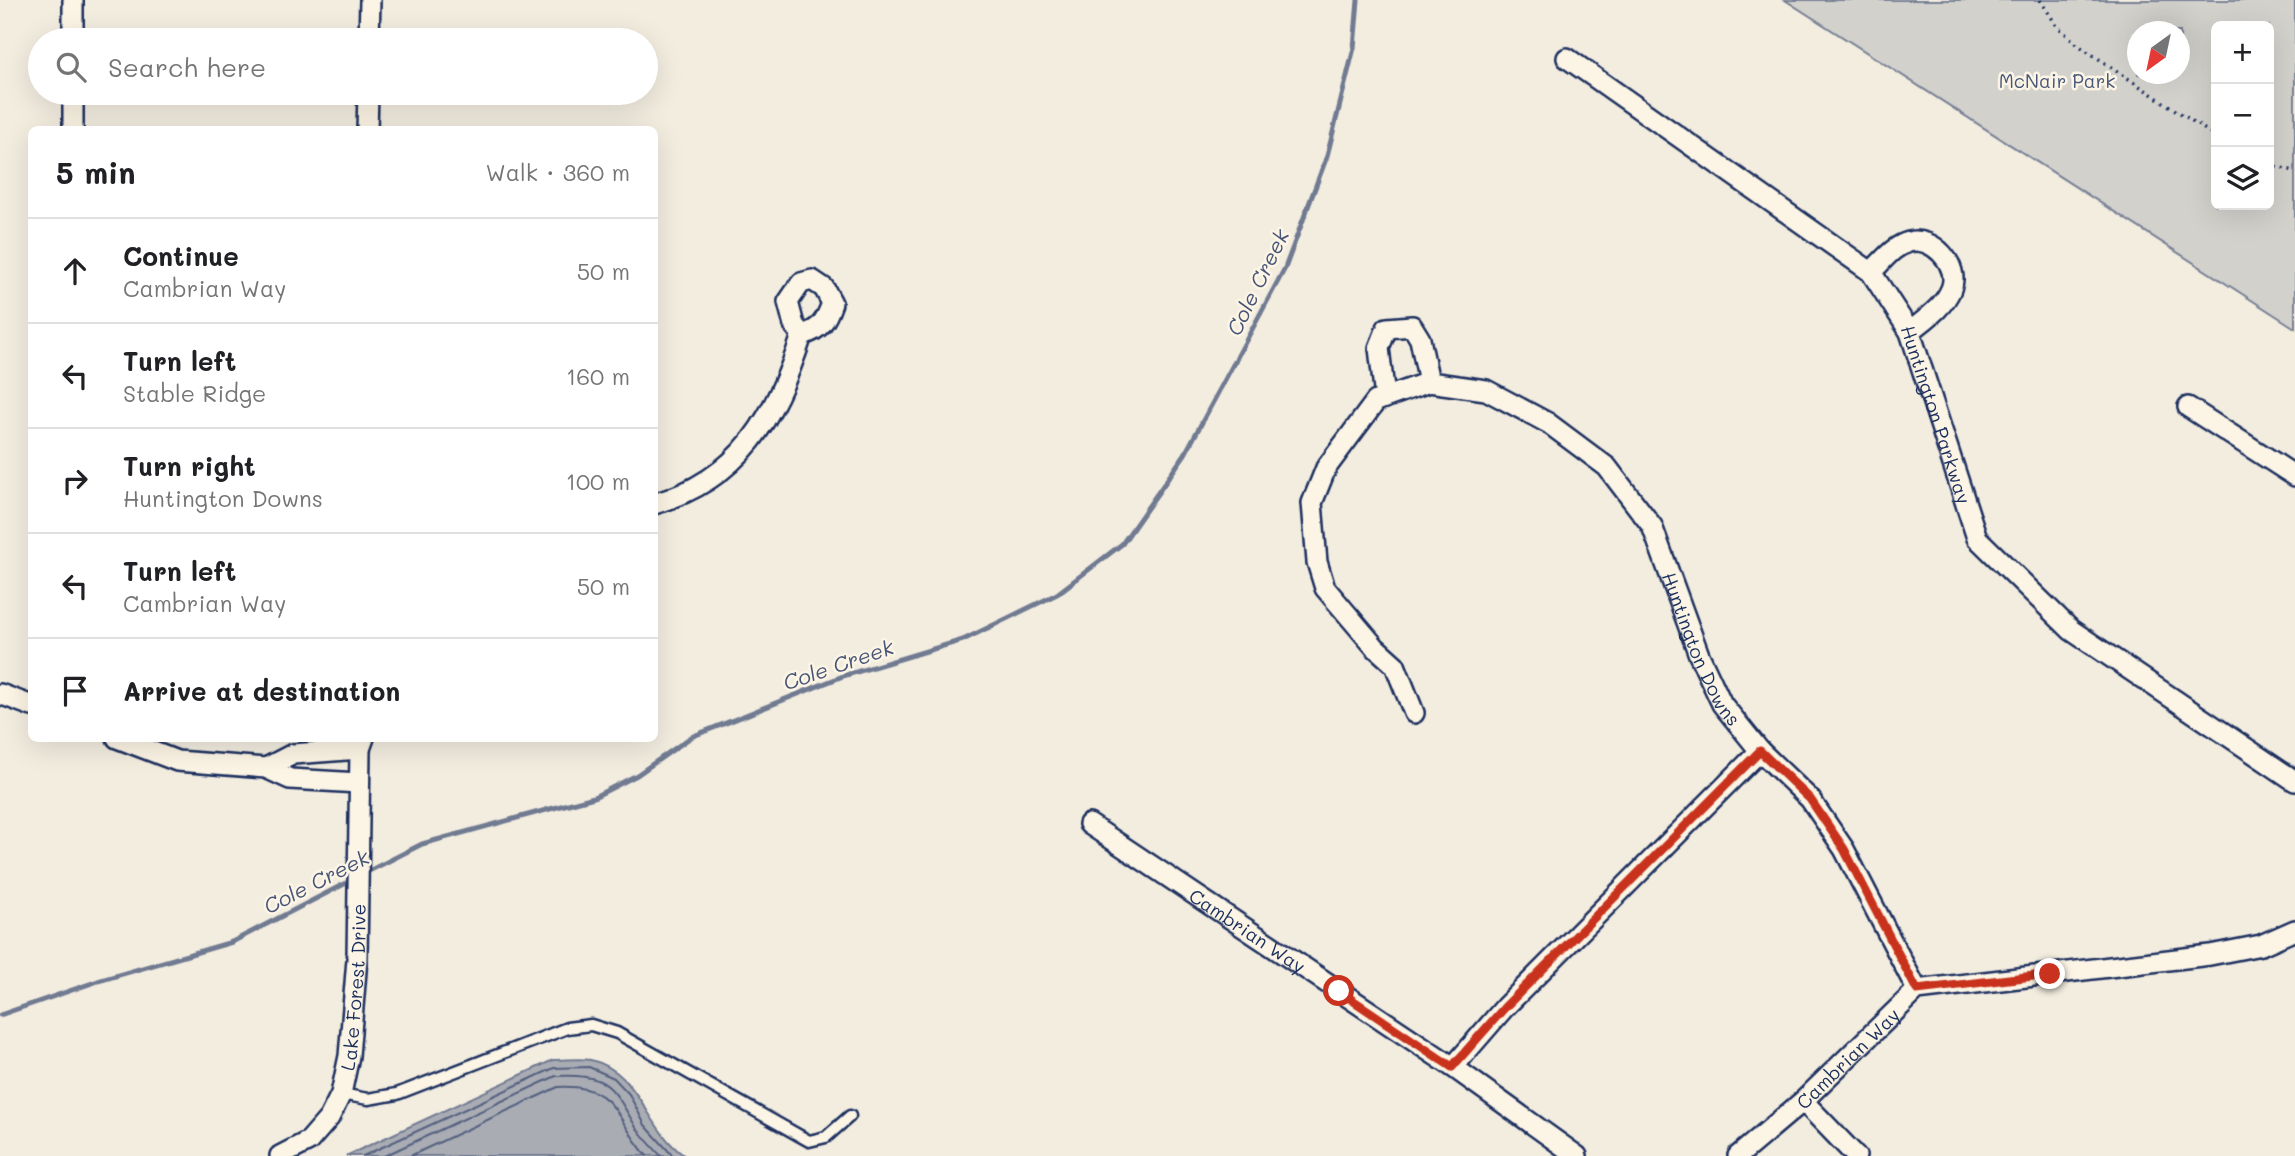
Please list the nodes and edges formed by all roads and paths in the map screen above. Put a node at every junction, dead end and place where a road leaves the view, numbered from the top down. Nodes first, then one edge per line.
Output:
1 (74, 0) edge
2 (370, 0) edge
3 (2040, 0) edge
4 (73, 28) edge
5 (369, 28) edge
6 (1567, 58) dead end
7 (73, 105) edge
8 (368, 105) edge
9 (73, 126) edge
10 (368, 126) edge
11 (2211, 134) edge
12 (2274, 166) edge
13 (2295, 171) edge
14 (1871, 272) junction
15 (1910, 332) junction
16 (803, 335) dead end
17 (1429, 382) junction
18 (1385, 398) junction
19 (2188, 407) dead end
20 (2295, 476) edge
21 (658, 503) edge
22 (0, 694) edge
23 (28, 704) edge
24 (1414, 713) dead end
25 (127, 742) edge
26 (360, 742) edge
27 (1760, 751) junction
28 (266, 768) junction
29 (2295, 781) edge
30 (359, 783) junction
31 (1089, 824) dead end
32 (2295, 930) edge
33 (1917, 990) junction
34 (1452, 1067) junction
35 (341, 1094) junction
36 (1803, 1101) junction
37 (850, 1116) dead end
38 (280, 1156) edge
39 (1577, 1156) edge
40 (1738, 1156) edge
41 (1856, 1156) edge

1 - 4 street
2 - 5 street
3 - 11 path
6 - 14 street, Huntington Parkway
7 - 9 street
8 - 10 street
12 - 13 path
14 - 15 street, Huntington Parkway
14 - 15 street
15 - 29 street, Huntington Parkway
16 - 21 street
17 - 18 street, Huntington Downs
17 - 18 street
17 - 27 street, Huntington Downs
18 - 24 street, Huntington Downs
19 - 20 street
22 - 23 street
25 - 28 street
26 - 28 street
26 - 30 street, Lake Forest Drive
27 - 33 street, Huntington Downs
27 - 34 street
28 - 30 street
30 - 35 street, Lake Forest Drive
31 - 34 street, Cambrian Way
32 - 33 street
33 - 36 street, Cambrian Way
34 - 39 street, Cambrian Way
35 - 37 lane
35 - 38 street, Lake Forest Drive
36 - 40 street, Cambrian Way
36 - 41 street

